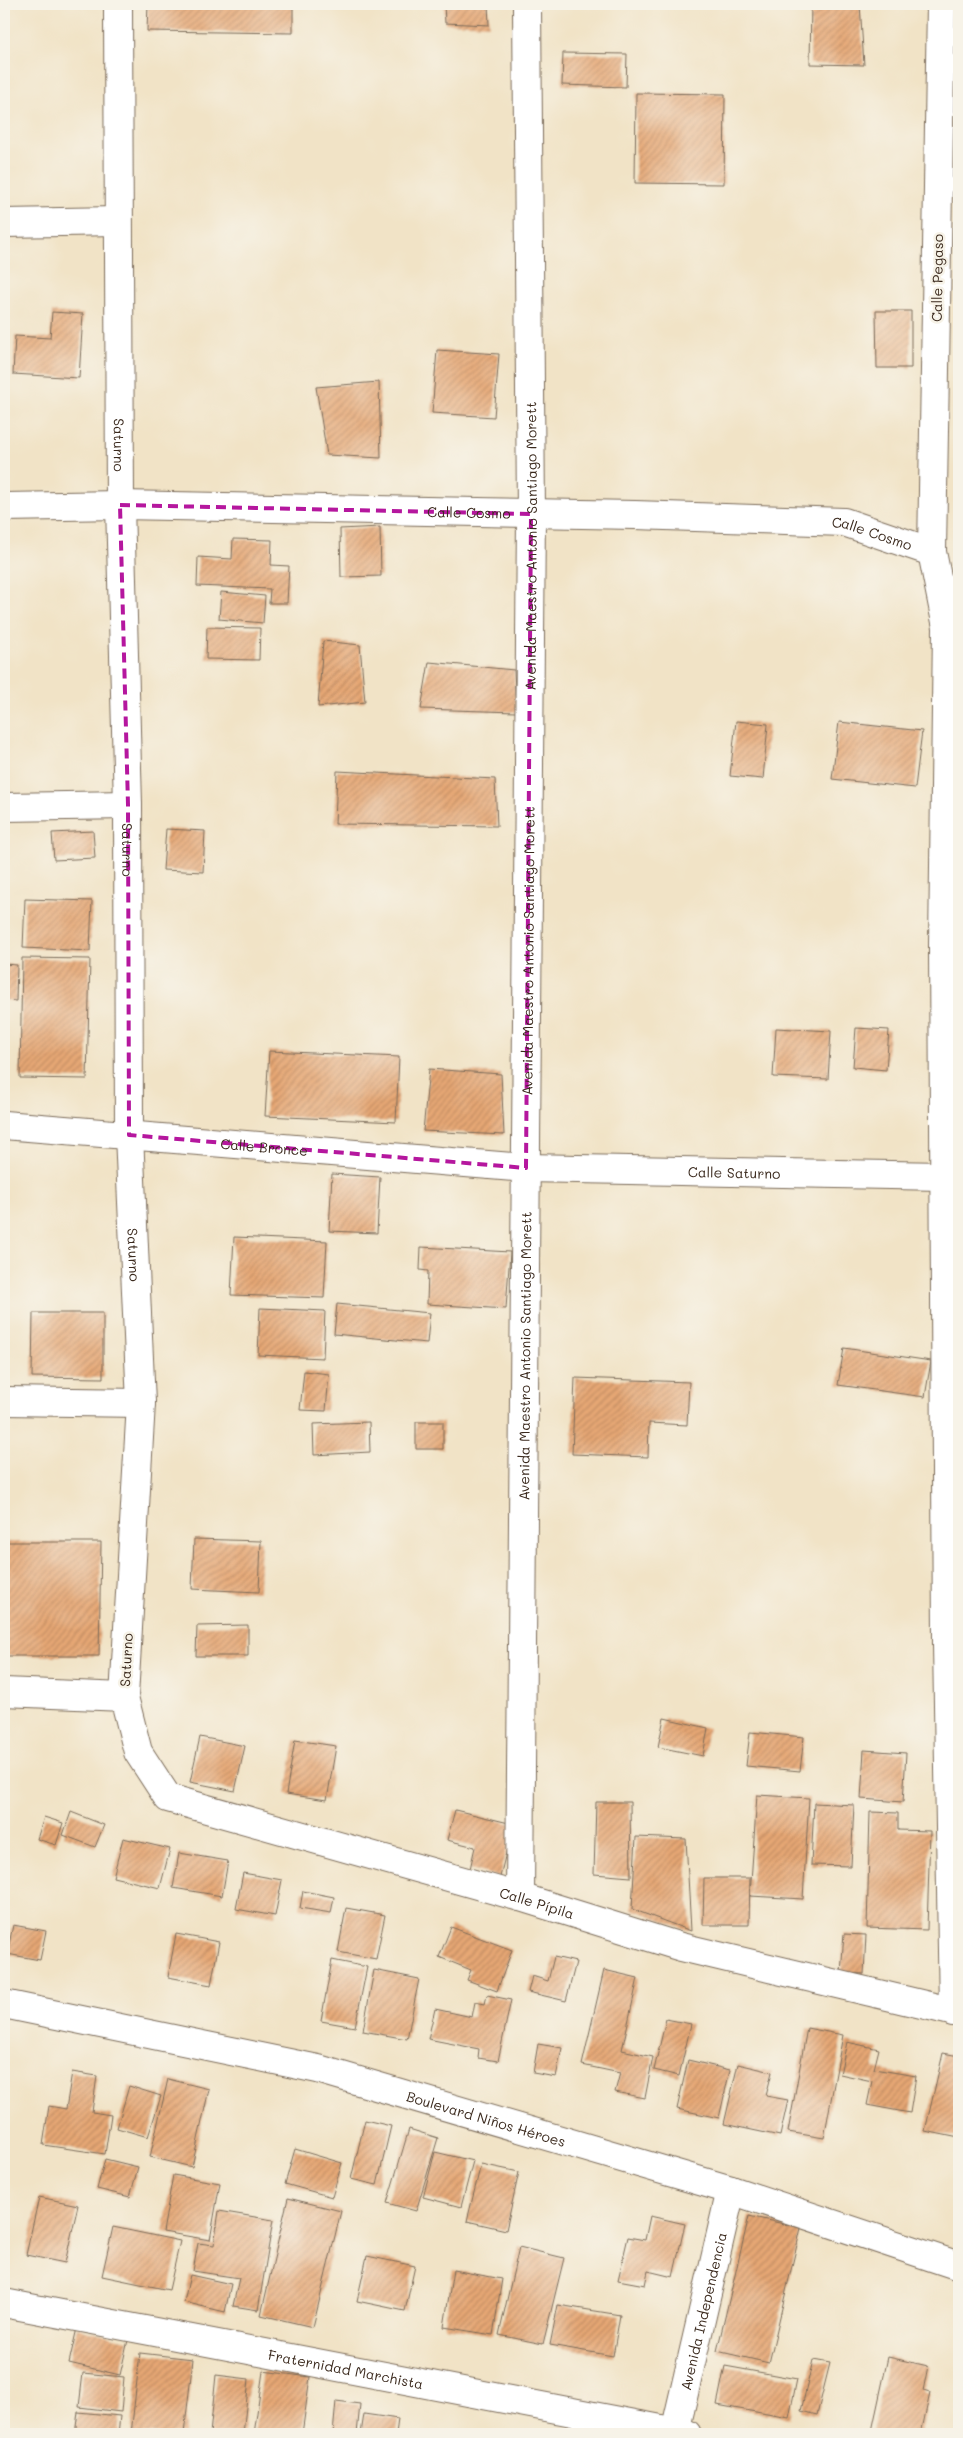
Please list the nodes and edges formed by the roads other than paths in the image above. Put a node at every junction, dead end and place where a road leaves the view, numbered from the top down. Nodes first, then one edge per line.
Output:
1 (118, 4) edge
2 (527, 4) edge
3 (941, 4) edge
4 (118, 220) junction
5 (4, 223) edge
6 (120, 505) junction
7 (4, 507) edge
8 (531, 514) junction
9 (932, 552) junction
10 (953, 627) edge
11 (128, 805) junction
12 (4, 806) edge
13 (4, 1125) edge
14 (129, 1135) junction
15 (526, 1168) junction
16 (944, 1176) junction
17 (953, 1316) edge
18 (4, 1401) edge
19 (141, 1403) junction
20 (4, 1692) edge
21 (124, 1697) junction
22 (138, 1752) joint
23 (520, 1897) junction
24 (4, 2004) edge
25 (956, 2012) edge
26 (731, 2190) junction
27 (959, 2266) edge
28 (4, 2303) edge
29 (681, 2433) edge

1 - 4 street, Saturno
2 - 8 street, Avenida Maestro Antonio Santiago Morett
3 - 9 street, Calle Pegaso
4 - 5 street
4 - 6 street, Saturno
6 - 7 street, Calle Cosmo
6 - 8 street, Calle Cosmo
6 - 11 street, Saturno
8 - 9 street, Calle Cosmo
8 - 15 street, Avenida Maestro Antonio Santiago Morett
9 - 10 street, Calle Pegaso
10 - 16 street, Calle Pegaso
11 - 12 street
11 - 14 street, Saturno
13 - 14 street, Calle Bronce
14 - 15 street, Calle Bronce
14 - 19 street, Saturno
15 - 16 street, Calle Saturno
15 - 23 street, Avenida Maestro Antonio Santiago Morett
16 - 17 street, Calle Pegaso
17 - 25 street, Calle Pegaso
18 - 19 street
19 - 21 street, Saturno
20 - 21 street, Saturno
21 - 22 street, Saturno
22 - 23 street, Calle Pípila
23 - 25 street, Calle Pípila
24 - 26 street, Boulevard Niños Héroes
26 - 27 street, Boulevard Niños Héroes
26 - 29 street, Avenida Independencia
28 - 29 street, Fraternidad Marchista

